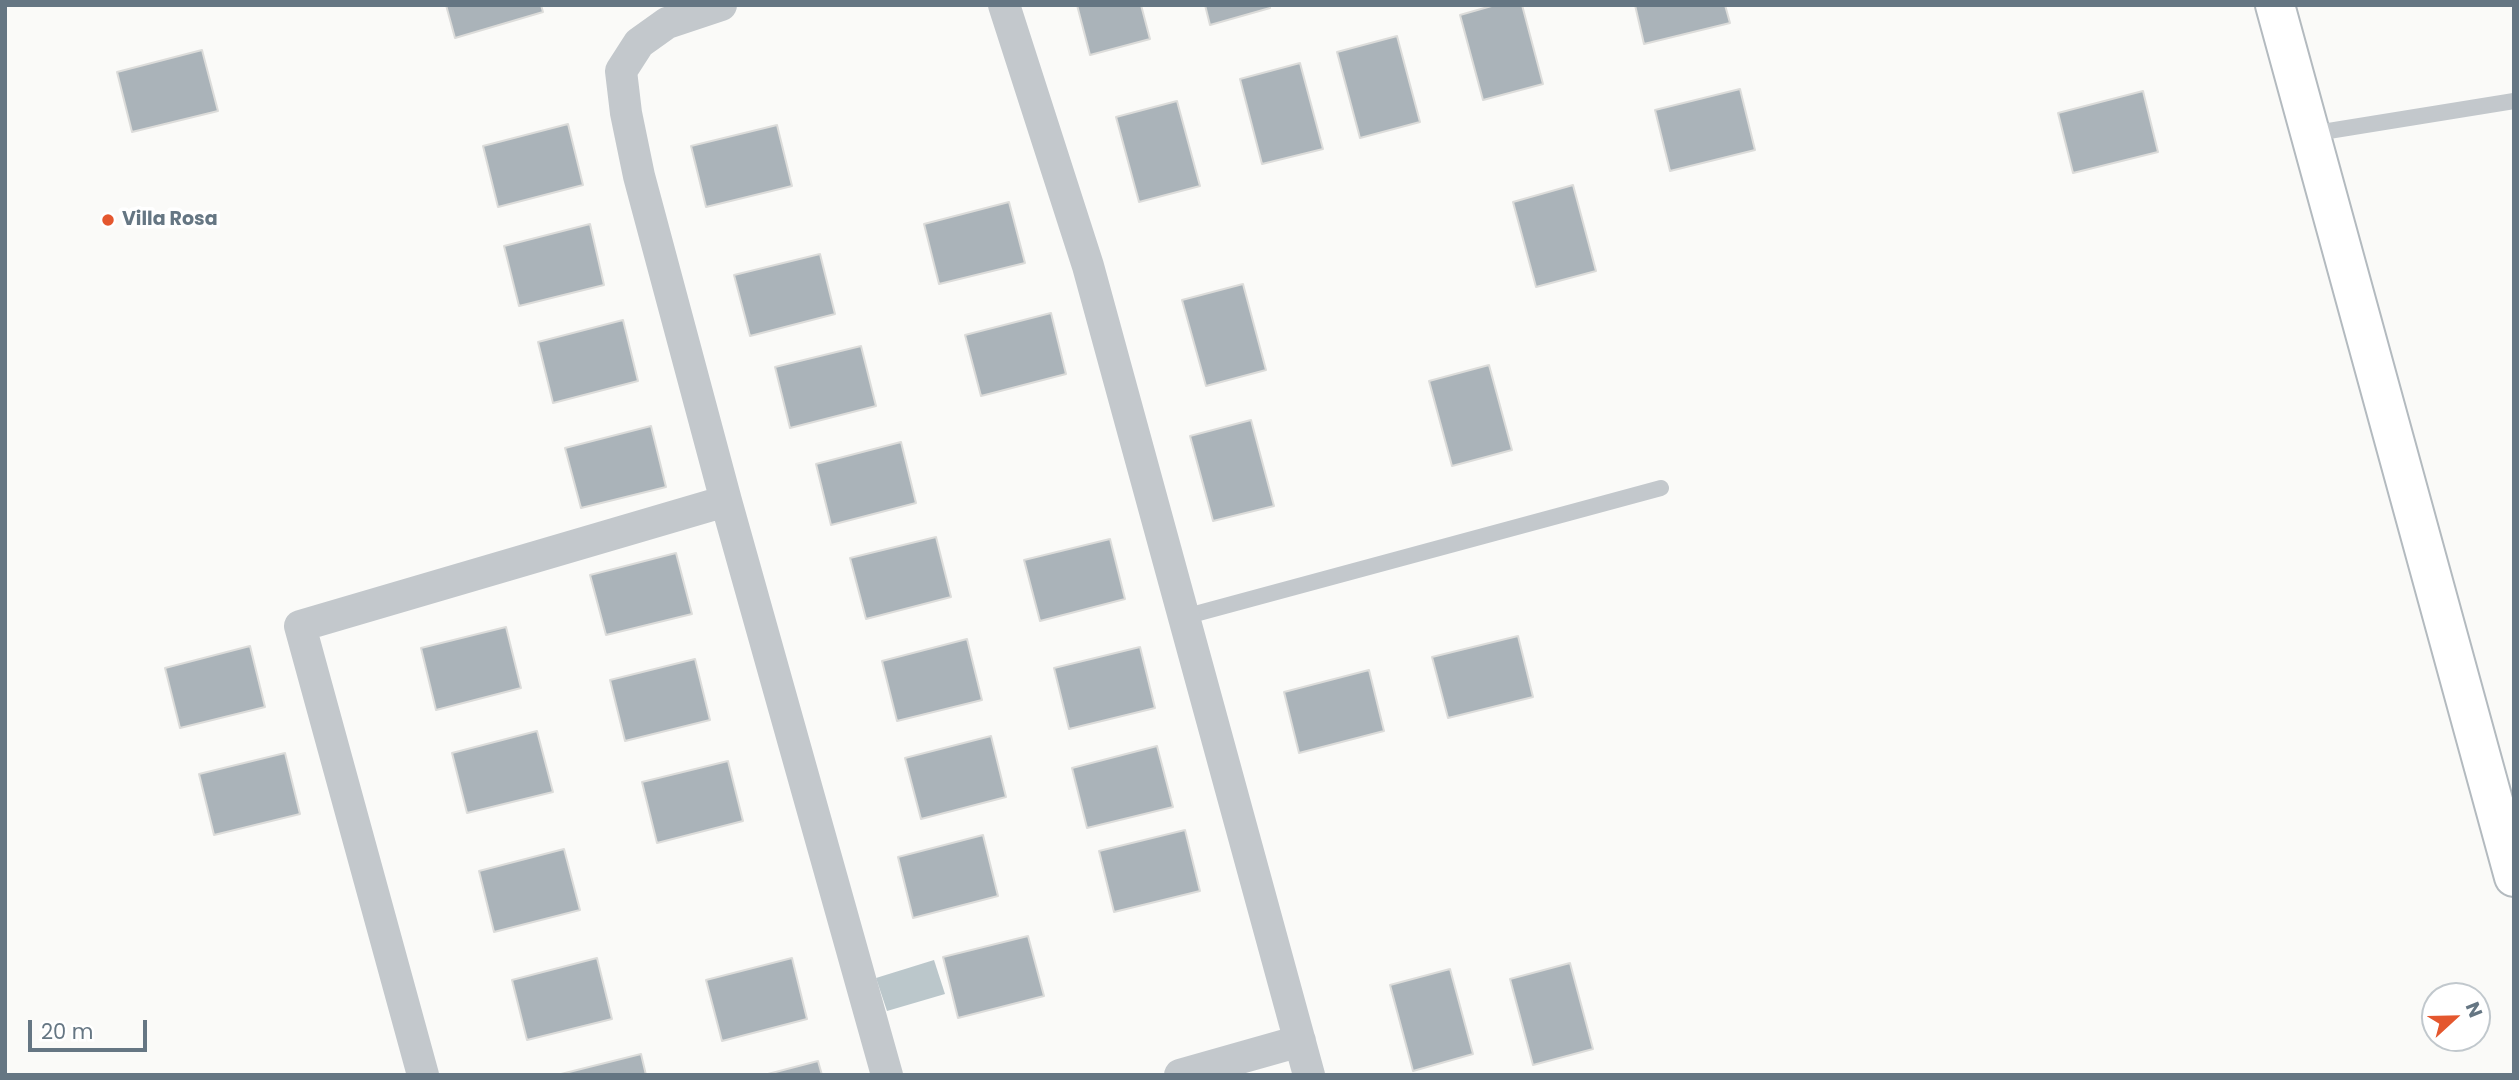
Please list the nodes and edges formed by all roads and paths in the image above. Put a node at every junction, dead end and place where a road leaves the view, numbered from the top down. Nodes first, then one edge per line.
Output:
1 (721, 5) edge
2 (1004, 5) edge
3 (2275, 5) edge
4 (2514, 101) edge
5 (2310, 134) junction
6 (1661, 488) dead end
7 (726, 501) junction
8 (1184, 617) junction
9 (2514, 877) edge
10 (1300, 1041) junction
11 (423, 1075) edge
12 (887, 1075) edge
13 (1180, 1075) edge
14 (1309, 1075) edge

1 - 7 street
2 - 8 street
3 - 5 main road
4 - 5 lane
5 - 9 main road
6 - 8 lane
7 - 11 street
7 - 12 street
8 - 10 street
10 - 13 street
10 - 14 street

